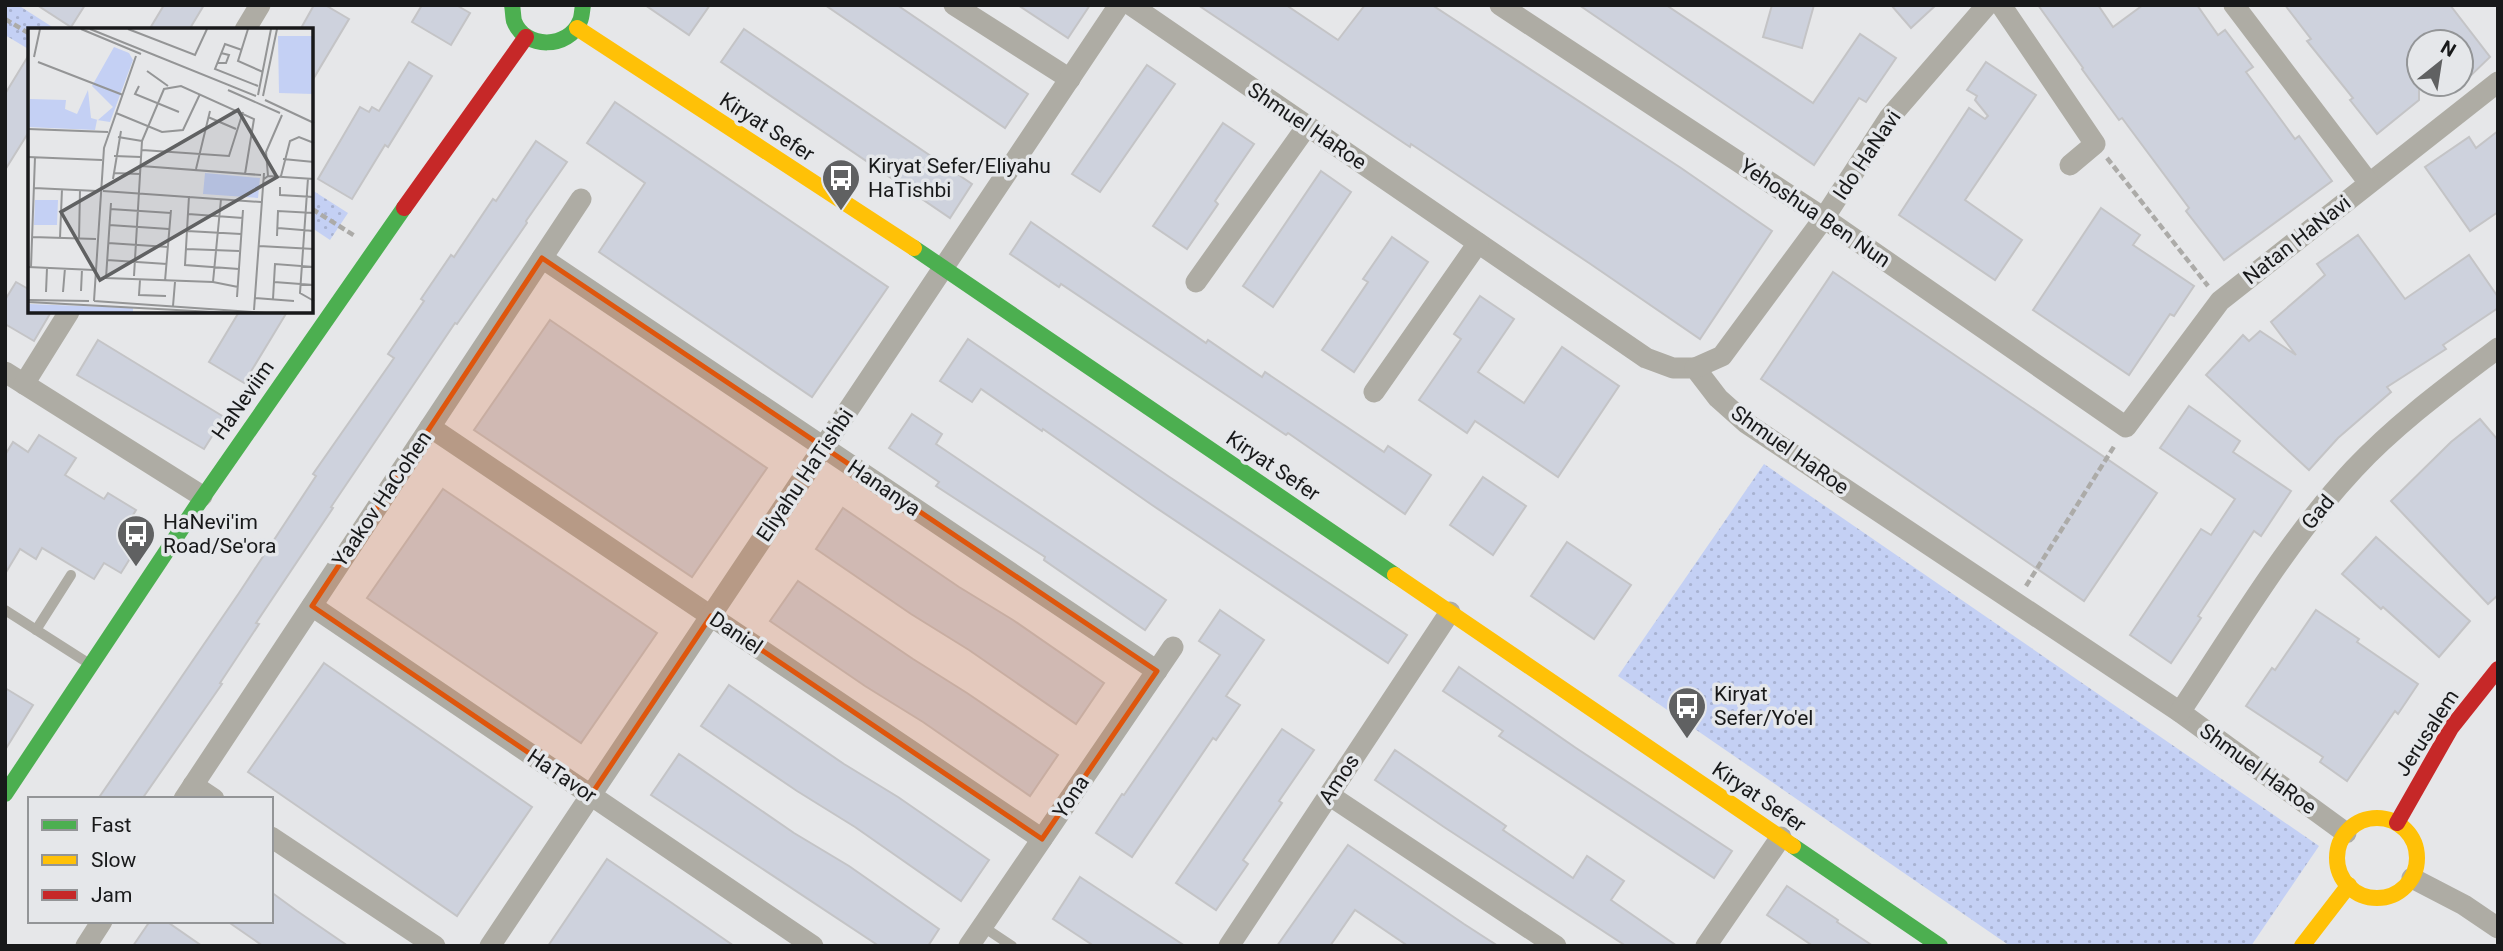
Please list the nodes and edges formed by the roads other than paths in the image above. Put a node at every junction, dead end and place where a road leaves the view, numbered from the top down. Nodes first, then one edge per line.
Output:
1 (260, 5) edge
2 (512, 5) edge
3 (583, 5) edge
4 (954, 5) edge
5 (1119, 5) edge
6 (1131, 5) edge
7 (1500, 5) edge
8 (1987, 5) edge
9 (2001, 5) edge
10 (2234, 5) edge
11 (246, 28) edge
12 (577, 28) junction
13 (526, 37) junction
14 (1070, 79) junction
15 (2498, 82) edge
16 (1307, 126) junction
17 (2070, 165) dead end
18 (2369, 183) junction
19 (581, 199) dead end
20 (1824, 218) junction
21 (1478, 243) junction
22 (542, 258) junction
23 (944, 267) junction
24 (1196, 282) dead end
25 (68, 313) edge
26 (2498, 348) edge
27 (1695, 368) junction
28 (5, 372) edge
29 (24, 384) junction
30 (1374, 391) dead end
31 (430, 427) junction
32 (2126, 427) joint
33 (824, 447) junction
34 (202, 496) junction
35 (71, 575) dead end
36 (312, 606) junction
37 (5, 610) edge
38 (1450, 612) junction
39 (711, 616) junction
40 (36, 630) junction
41 (1173, 647) dead end
42 (90, 664) junction
43 (2498, 669) edge
44 (1157, 671) junction
45 (2180, 712) junction
46 (189, 792) edge
47 (5, 794) edge
48 (591, 795) junction
49 (1329, 795) junction
50 (207, 797) edge
51 (2397, 823) junction
52 (2346, 833) junction
53 (1780, 837) junction
54 (273, 838) edge
55 (1042, 839) junction
56 (2412, 878) junction
57 (2349, 886) junction
58 (101, 923) edge
59 (982, 926) junction
60 (2498, 928) edge
61 (86, 946) edge
62 (435, 946) edge
63 (490, 946) edge
64 (813, 946) edge
65 (969, 946) edge
66 (1012, 946) edge
67 (1229, 946) edge
68 (1556, 946) edge
69 (1706, 946) edge
70 (1940, 946) edge
71 (2302, 946) edge

1 - 11 street
2 - 13 street
3 - 12 street
4 - 14 street
5 - 14 street, Eliyahu HaTishbi
6 - 16 street, Shmuel HaRoe
7 - 20 street, Yehoshua Ben Nun
8 - 20 street, Ido HaNavi
9 - 17 street
10 - 18 street
12 - 13 street
12 - 23 street, Kiryat Sefer
13 - 34 street, HaNeviim
14 - 23 street, Eliyahu HaTishbi
15 - 18 street, Natan HaNavi
16 - 21 street, Shmuel HaRoe
16 - 24 street
18 - 32 street, Natan HaNavi
19 - 22 street, Yaakov HaCohen
20 - 27 street, Ido HaNavi
20 - 32 street, Yehoshua Ben Nun
21 - 27 street, Shmuel HaRoe
21 - 30 street
22 - 31 street, Yaakov HaCohen
22 - 33 street, Hananya
23 - 33 street, Eliyahu HaTishbi
23 - 38 street, Kiryat Sefer
25 - 29 street
26 - 45 street, Gad
27 - 45 street, Shmuel HaRoe
28 - 29 street
29 - 34 street
31 - 36 street, Yaakov HaCohen
31 - 39 street, Daniel
33 - 39 street, Eliyahu HaTishbi
33 - 44 street, Hananya
34 - 42 street, HaNeviim
35 - 40 lane
36 - 46 street, Yaakov HaCohen
36 - 48 street, HaTavor
37 - 40 lane
38 - 49 street, Amos
38 - 53 street, Kiryat Sefer
39 - 48 street, Eliyahu HaTishbi
39 - 55 street, Daniel
40 - 42 lane
41 - 44 street, Yona
42 - 47 street, HaNeviim
43 - 51 street, Jerusalem
44 - 55 street, Yona
45 - 52 street, Shmuel HaRoe
46 - 50 street
48 - 63 street, Eliyahu HaTishbi
48 - 64 street, HaTavor
49 - 67 street, Amos
49 - 68 street
51 - 52 street
51 - 56 street
52 - 57 street
53 - 69 street
53 - 70 street, Kiryat Sefer
54 - 62 street
55 - 59 street, Yona
56 - 57 street
56 - 60 street
57 - 71 street
58 - 61 street
59 - 65 street, Yona
59 - 66 lane

